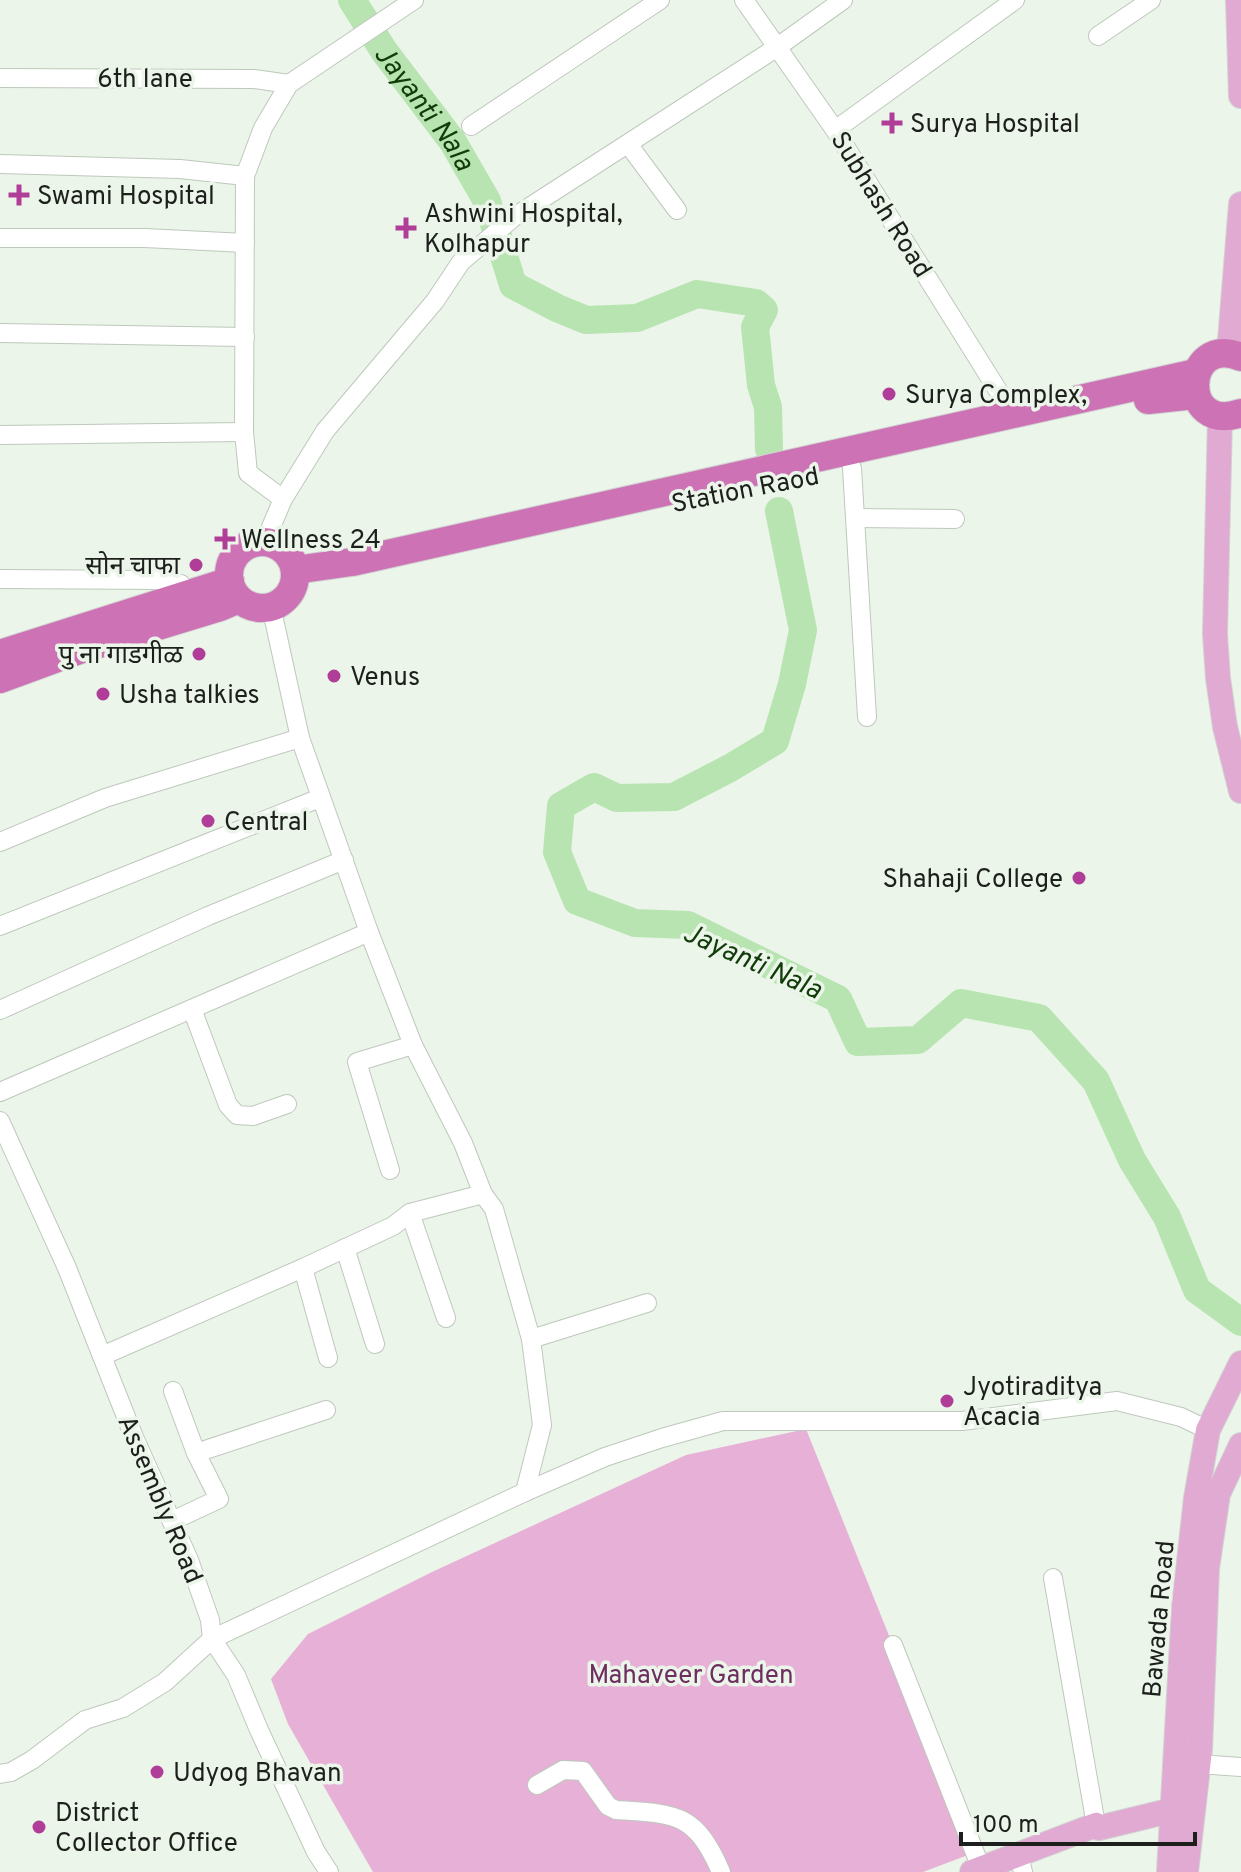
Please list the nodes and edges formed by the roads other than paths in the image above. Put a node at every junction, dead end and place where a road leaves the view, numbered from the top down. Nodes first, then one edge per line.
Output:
1 (414, 0) edge
2 (660, 0) edge
3 (744, 0) edge
4 (843, 0) edge
5 (1015, 0) edge
6 (1151, 0) edge
7 (1238, 0) edge
8 (1098, 36) dead end
9 (776, 48) junction
10 (0, 78) edge
11 (289, 84) junction
12 (1241, 96) edge
13 (471, 126) dead end
14 (835, 130) junction
15 (628, 144) junction
16 (0, 164) edge
17 (245, 176) junction
18 (1241, 204) edge
19 (677, 210) dead end
20 (0, 238) edge
21 (245, 243) junction
22 (0, 333) edge
23 (245, 337) junction
24 (1235, 355) edge
25 (1196, 384) junction
26 (1012, 413) junction
27 (1231, 415) edge
28 (244, 432) junction
29 (0, 435) edge
30 (852, 468) junction
31 (283, 499) junction
32 (856, 518) junction
33 (955, 519) dead end
34 (265, 541) junction
35 (295, 576) junction
36 (0, 579) edge
37 (233, 581) junction
38 (188, 595) junction
39 (271, 606) junction
40 (0, 654) edge
41 (0, 679) edge
42 (867, 717) dead end
43 (300, 738) junction
44 (1241, 791) edge
45 (320, 798) junction
46 (0, 842) edge
47 (344, 860) junction
48 (0, 926) edge
49 (369, 932) junction
50 (192, 1009) junction
51 (0, 1010) edge
52 (413, 1045) junction
53 (0, 1092) edge
54 (287, 1104) dead end
55 (0, 1121) edge
56 (390, 1170) dead end
57 (483, 1194) junction
58 (410, 1213) junction
59 (345, 1248) junction
60 (303, 1268) junction
61 (647, 1303) dead end
62 (446, 1318) dead end
63 (531, 1339) junction
64 (375, 1344) dead end
65 (102, 1356) junction
66 (328, 1358) dead end
67 (1237, 1370) edge
68 (173, 1391) dead end
69 (326, 1410) dead end
70 (1208, 1430) junction
71 (1241, 1445) edge
72 (196, 1453) junction
73 (525, 1492) junction
74 (172, 1521) junction
75 (1053, 1578) dead end
76 (212, 1639) junction
77 (893, 1645) dead end
78 (1198, 1764) junction
79 (1241, 1767) edge
80 (0, 1774) edge
81 (537, 1785) dead end
82 (1183, 1813) junction
83 (1096, 1825) junction
84 (999, 1869) edge
85 (329, 1872) edge
86 (721, 1872) edge
87 (1169, 1872) edge
88 (1186, 1872) edge

1 - 11 street
2 - 13 street
3 - 9 street, Subhash Road
4 - 9 street
5 - 14 street
6 - 8 street
7 - 12 main road
9 - 14 street, Subhash Road
9 - 15 street
10 - 11 street, 6th lane
11 - 17 street
14 - 26 street, Subhash Road
15 - 19 street
15 - 31 street
16 - 17 street
17 - 21 street
18 - 24 main road
20 - 21 street
21 - 23 street
22 - 23 street
23 - 28 street
24 - 25 highway
25 - 26 highway
25 - 27 highway
25 - 30 highway, Station Raod
26 - 35 highway
27 - 44 main road
28 - 29 street
28 - 31 street
30 - 32 street
30 - 35 highway, Station Raod
31 - 34 street
32 - 33 street
32 - 42 street
34 - 35 highway
34 - 37 highway
35 - 39 highway
36 - 38 street
37 - 38 highway
37 - 39 highway
37 - 41 highway
38 - 40 highway
39 - 43 street
43 - 45 street
43 - 46 street
45 - 47 street
45 - 48 street
47 - 49 street
47 - 51 street
49 - 50 street
49 - 52 street
50 - 53 street
50 - 54 street
52 - 56 street
52 - 57 street
55 - 65 street, Assembly Road
57 - 58 street
57 - 63 street
58 - 59 street
58 - 62 street
59 - 60 street
59 - 64 street
60 - 65 street
60 - 66 street
61 - 63 street
63 - 73 street
65 - 74 street, Assembly Road
67 - 70 main road, Bawada Road
68 - 72 street
69 - 72 street
70 - 73 street
70 - 82 main road, Bawada Road
71 - 78 main road
72 - 74 street
73 - 76 street
74 - 76 street, Assembly Road
75 - 83 street
76 - 80 street
76 - 85 street, Assembly Road
77 - 84 street
78 - 79 street
78 - 82 main road
81 - 86 street
82 - 83 main road
82 - 84 main road
82 - 87 main road, Bawada Road
82 - 88 main road
83 - 84 main road

